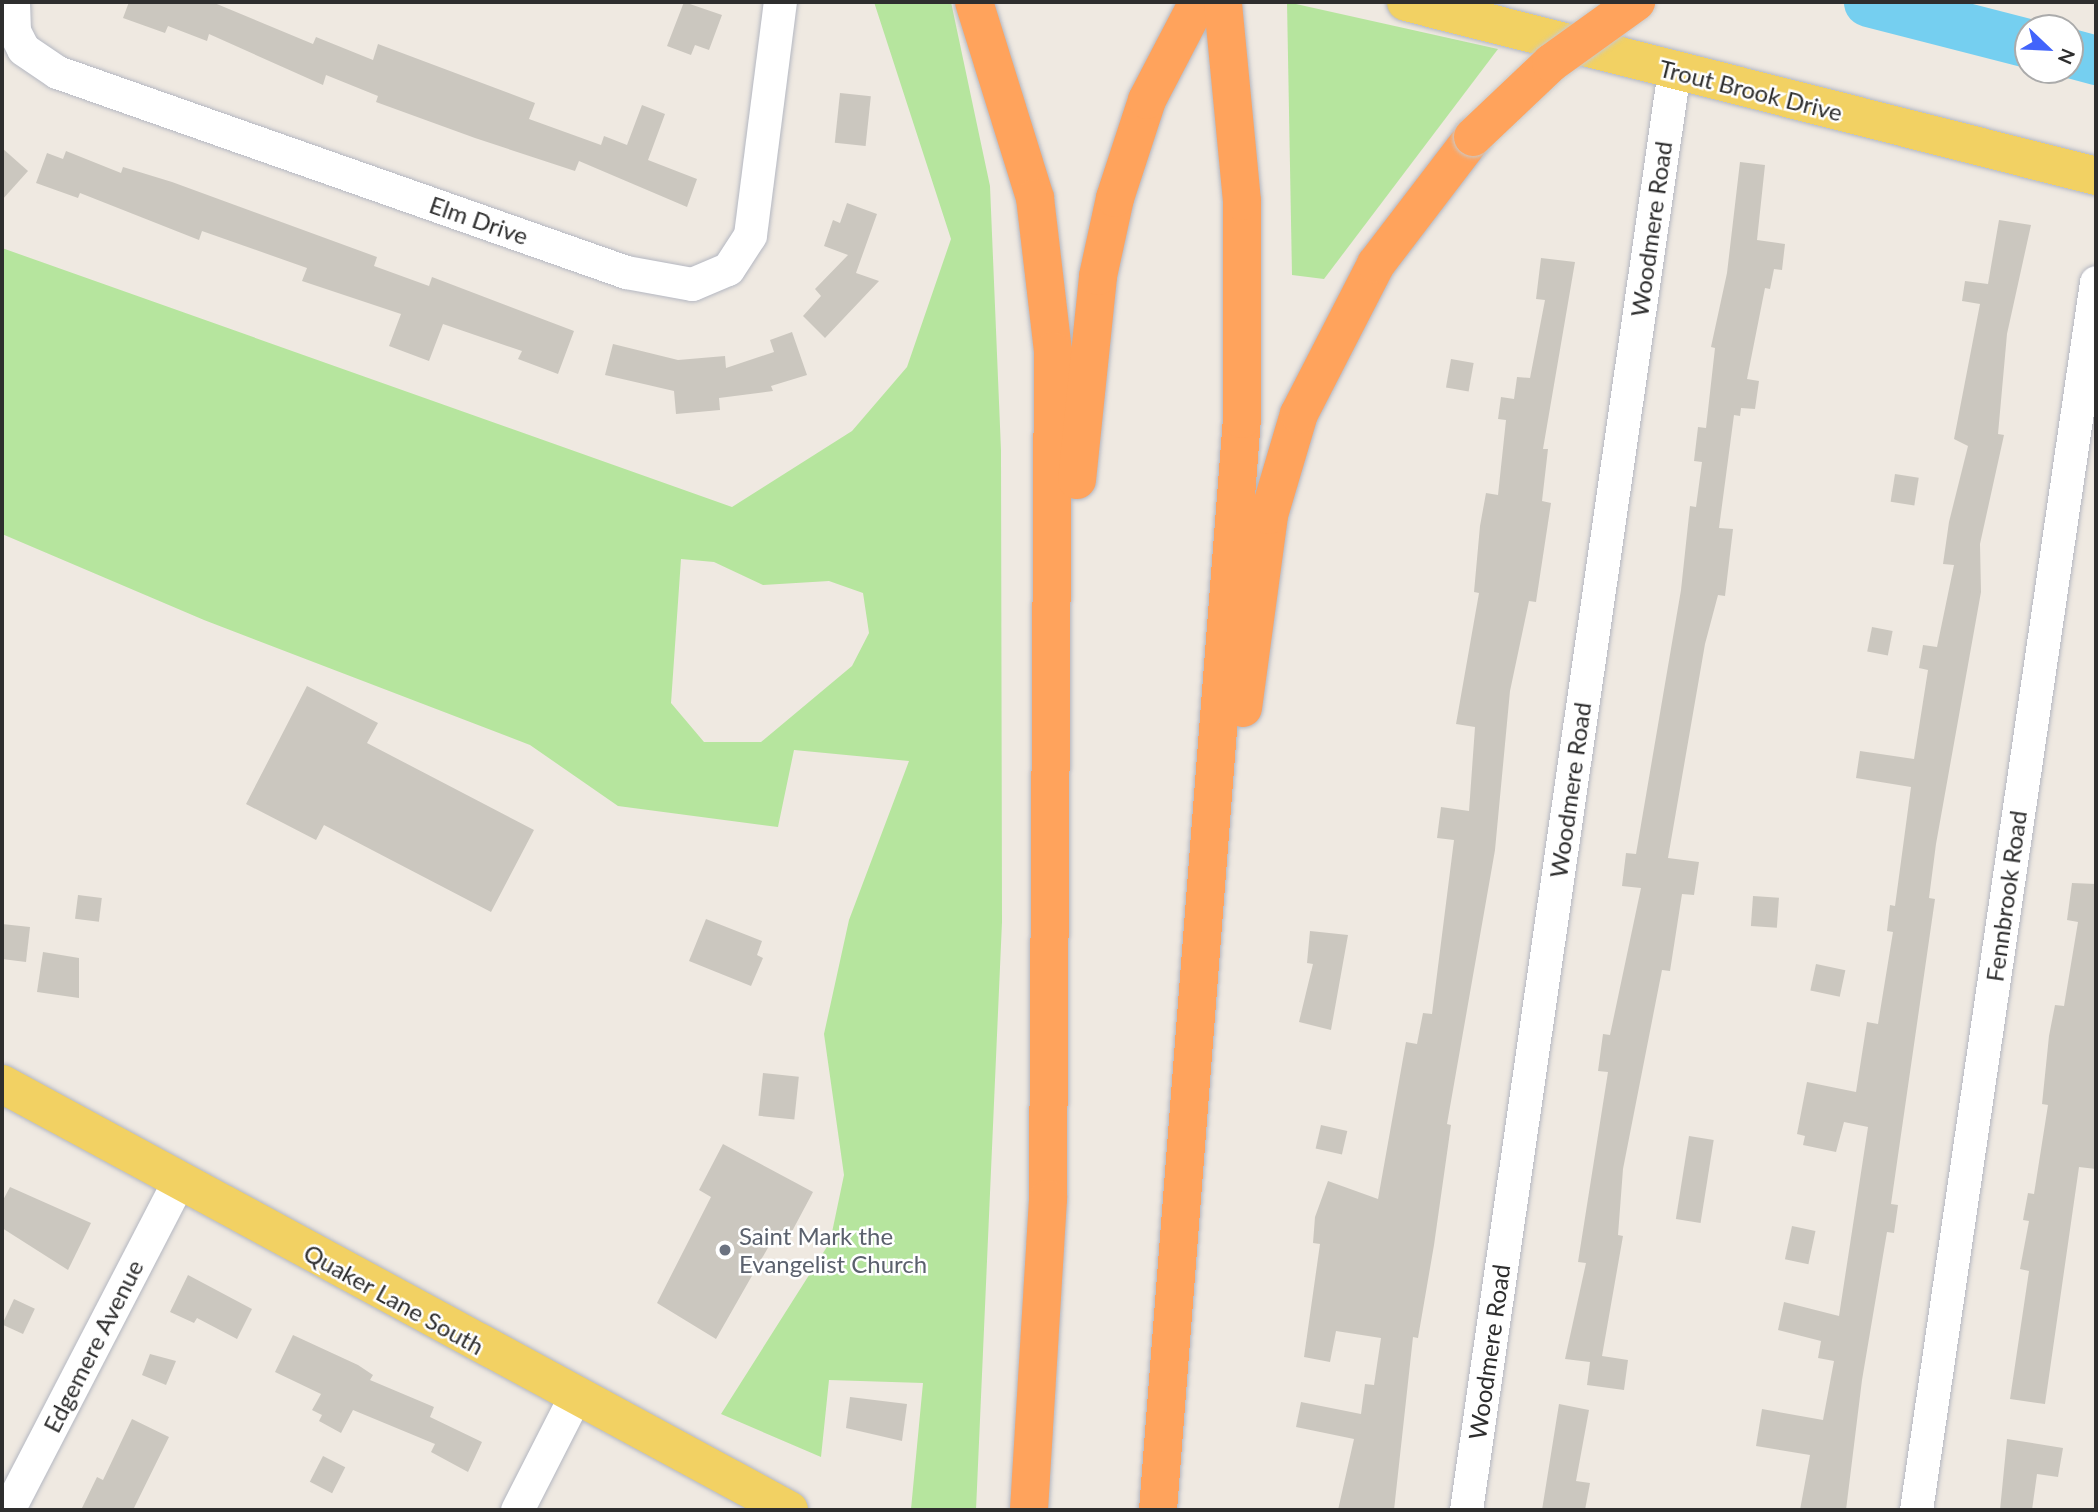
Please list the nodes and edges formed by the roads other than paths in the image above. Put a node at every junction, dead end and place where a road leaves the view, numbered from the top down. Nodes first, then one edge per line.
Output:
1 (13, 2) edge
2 (780, 2) edge
3 (974, 2) edge
4 (1223, 2) edge
5 (1406, 2) edge
6 (1636, 2) edge
7 (1190, 14) edge
8 (1674, 71) junction
9 (2096, 176) edge
10 (2096, 282) edge
11 (1053, 655) junction
12 (1212, 825) junction
13 (2, 1084) edge
14 (178, 1182) junction
15 (574, 1398) junction
16 (8, 1510) edge
17 (517, 1510) edge
18 (789, 1510) edge
19 (1028, 1510) edge
20 (1158, 1510) edge
21 (1466, 1510) edge
22 (1916, 1510) edge

1 - 2 street, Elm Drive
3 - 11 highway
4 - 12 highway
5 - 8 main road, Trout Brook Drive
6 - 12 highway, bridge
7 - 11 highway
8 - 9 main road, Trout Brook Drive
8 - 21 street, Woodmere Road
10 - 22 street, Fennbrook Road
11 - 19 highway
12 - 20 highway
13 - 14 main road, Quaker Lane South
14 - 15 main road, Quaker Lane South
14 - 16 street, Edgemere Avenue
15 - 17 street
15 - 18 main road, Quaker Lane South

